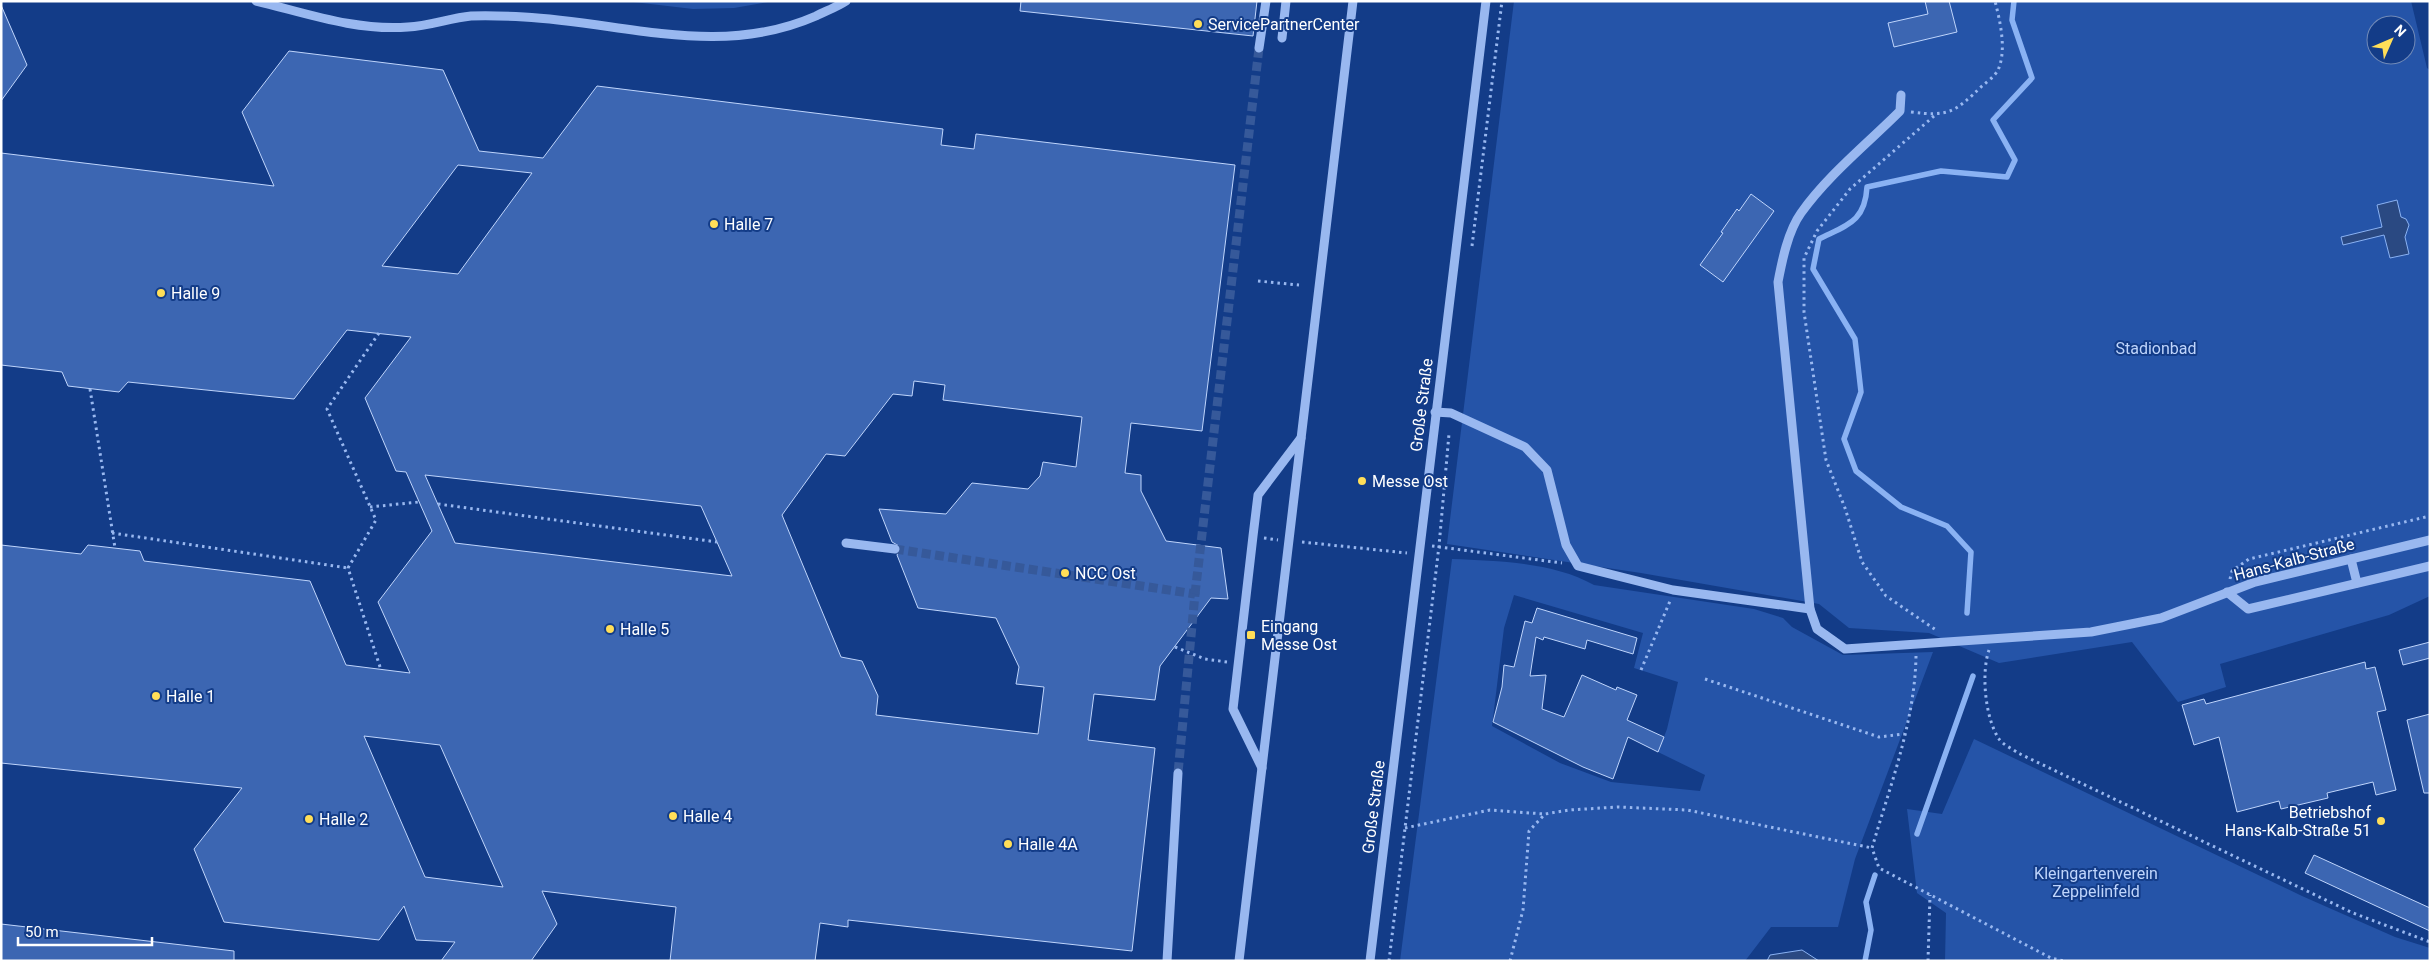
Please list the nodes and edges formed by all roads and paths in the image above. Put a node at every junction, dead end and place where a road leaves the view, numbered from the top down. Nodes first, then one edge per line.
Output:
1 (256, 1) edge
2 (846, 1) edge
3 (1266, 1) edge
4 (1286, 1) edge
5 (1354, 1) edge
6 (1486, 1) edge
7 (1502, 1) edge
8 (1995, 1) edge
9 (1282, 38) dead end
10 (1259, 48) tunnel mouth
11 (1901, 95) dead end
12 (1900, 111) junction
13 (1934, 116) junction
14 (1472, 246) dead end
15 (1258, 281) dead end
16 (1299, 285) dead end
17 (379, 334) dead end
18 (90, 389) dead end
19 (1435, 412) junction
20 (1450, 413) junction
21 (1301, 438) junction
22 (419, 502) dead end
23 (438, 504) dead end
24 (370, 507) junction
25 (2430, 516) edge
26 (112, 534) junction
27 (1253, 536) junction
28 (2430, 540) edge
29 (1289, 541) junction
30 (717, 542) dead end
31 (846, 543) dead end
32 (1439, 546) junction
33 (114, 548) dead end
34 (895, 549) tunnel mouth
35 (1419, 550) junction
36 (2351, 559) junction
37 (1578, 566) junction
38 (2430, 566) edge
39 (348, 568) junction
40 (2357, 583) junction
41 (1673, 590) junction
42 (2227, 592) junction
43 (1810, 609) junction
44 (1992, 640) junction
45 (1946, 641) junction
46 (1916, 643) junction
47 (1175, 647) dead end
48 (1227, 662) dead end
49 (381, 670) dead end
50 (1641, 670) dead end
51 (1704, 679) dead end
52 (1904, 734) junction
53 (1262, 768) junction
54 (1178, 773) tunnel mouth
55 (1545, 814) junction
56 (1405, 828) junction
57 (1872, 848) junction
58 (1930, 895) junction
59 (2430, 942) edge
60 (1167, 961) edge
61 (1239, 961) edge
62 (1370, 961) edge
63 (1389, 961) edge
64 (1510, 961) edge
65 (1930, 961) edge
66 (2064, 961) edge

1 - 2 street
3 - 10 street
4 - 9 street
5 - 21 street
6 - 19 street, Große Straße
7 - 14 path
8 - 13 path
11 - 12 street
12 - 13 path
12 - 43 street
13 - 45 path
15 - 16 path
17 - 24 path
18 - 26 path
19 - 20 street
19 - 35 street, Große Straße
20 - 32 path
20 - 37 street
21 - 27 street
21 - 29 street
22 - 24 path
23 - 30 path
24 - 39 path
25 - 42 path
26 - 33 path
26 - 39 path
27 - 29 path
27 - 53 street
28 - 36 street, Hans-Kalb-Straße
29 - 35 path
29 - 53 street
31 - 34 street
32 - 35 path
32 - 37 path
32 - 56 path
35 - 62 street, Große Straße
36 - 40 street
36 - 42 street, Hans-Kalb-Straße
37 - 41 street
38 - 40 street, Hans-Kalb-Straße
39 - 49 path
40 - 42 street, Hans-Kalb-Straße
41 - 43 street
41 - 50 path
42 - 44 street
43 - 46 street
44 - 45 street
44 - 59 path
45 - 46 street
46 - 52 path
47 - 48 path
51 - 52 path
52 - 57 path
53 - 61 street
54 - 60 street
55 - 56 path
55 - 57 path
55 - 64 path
56 - 63 path
57 - 58 path
58 - 65 path
58 - 66 path

